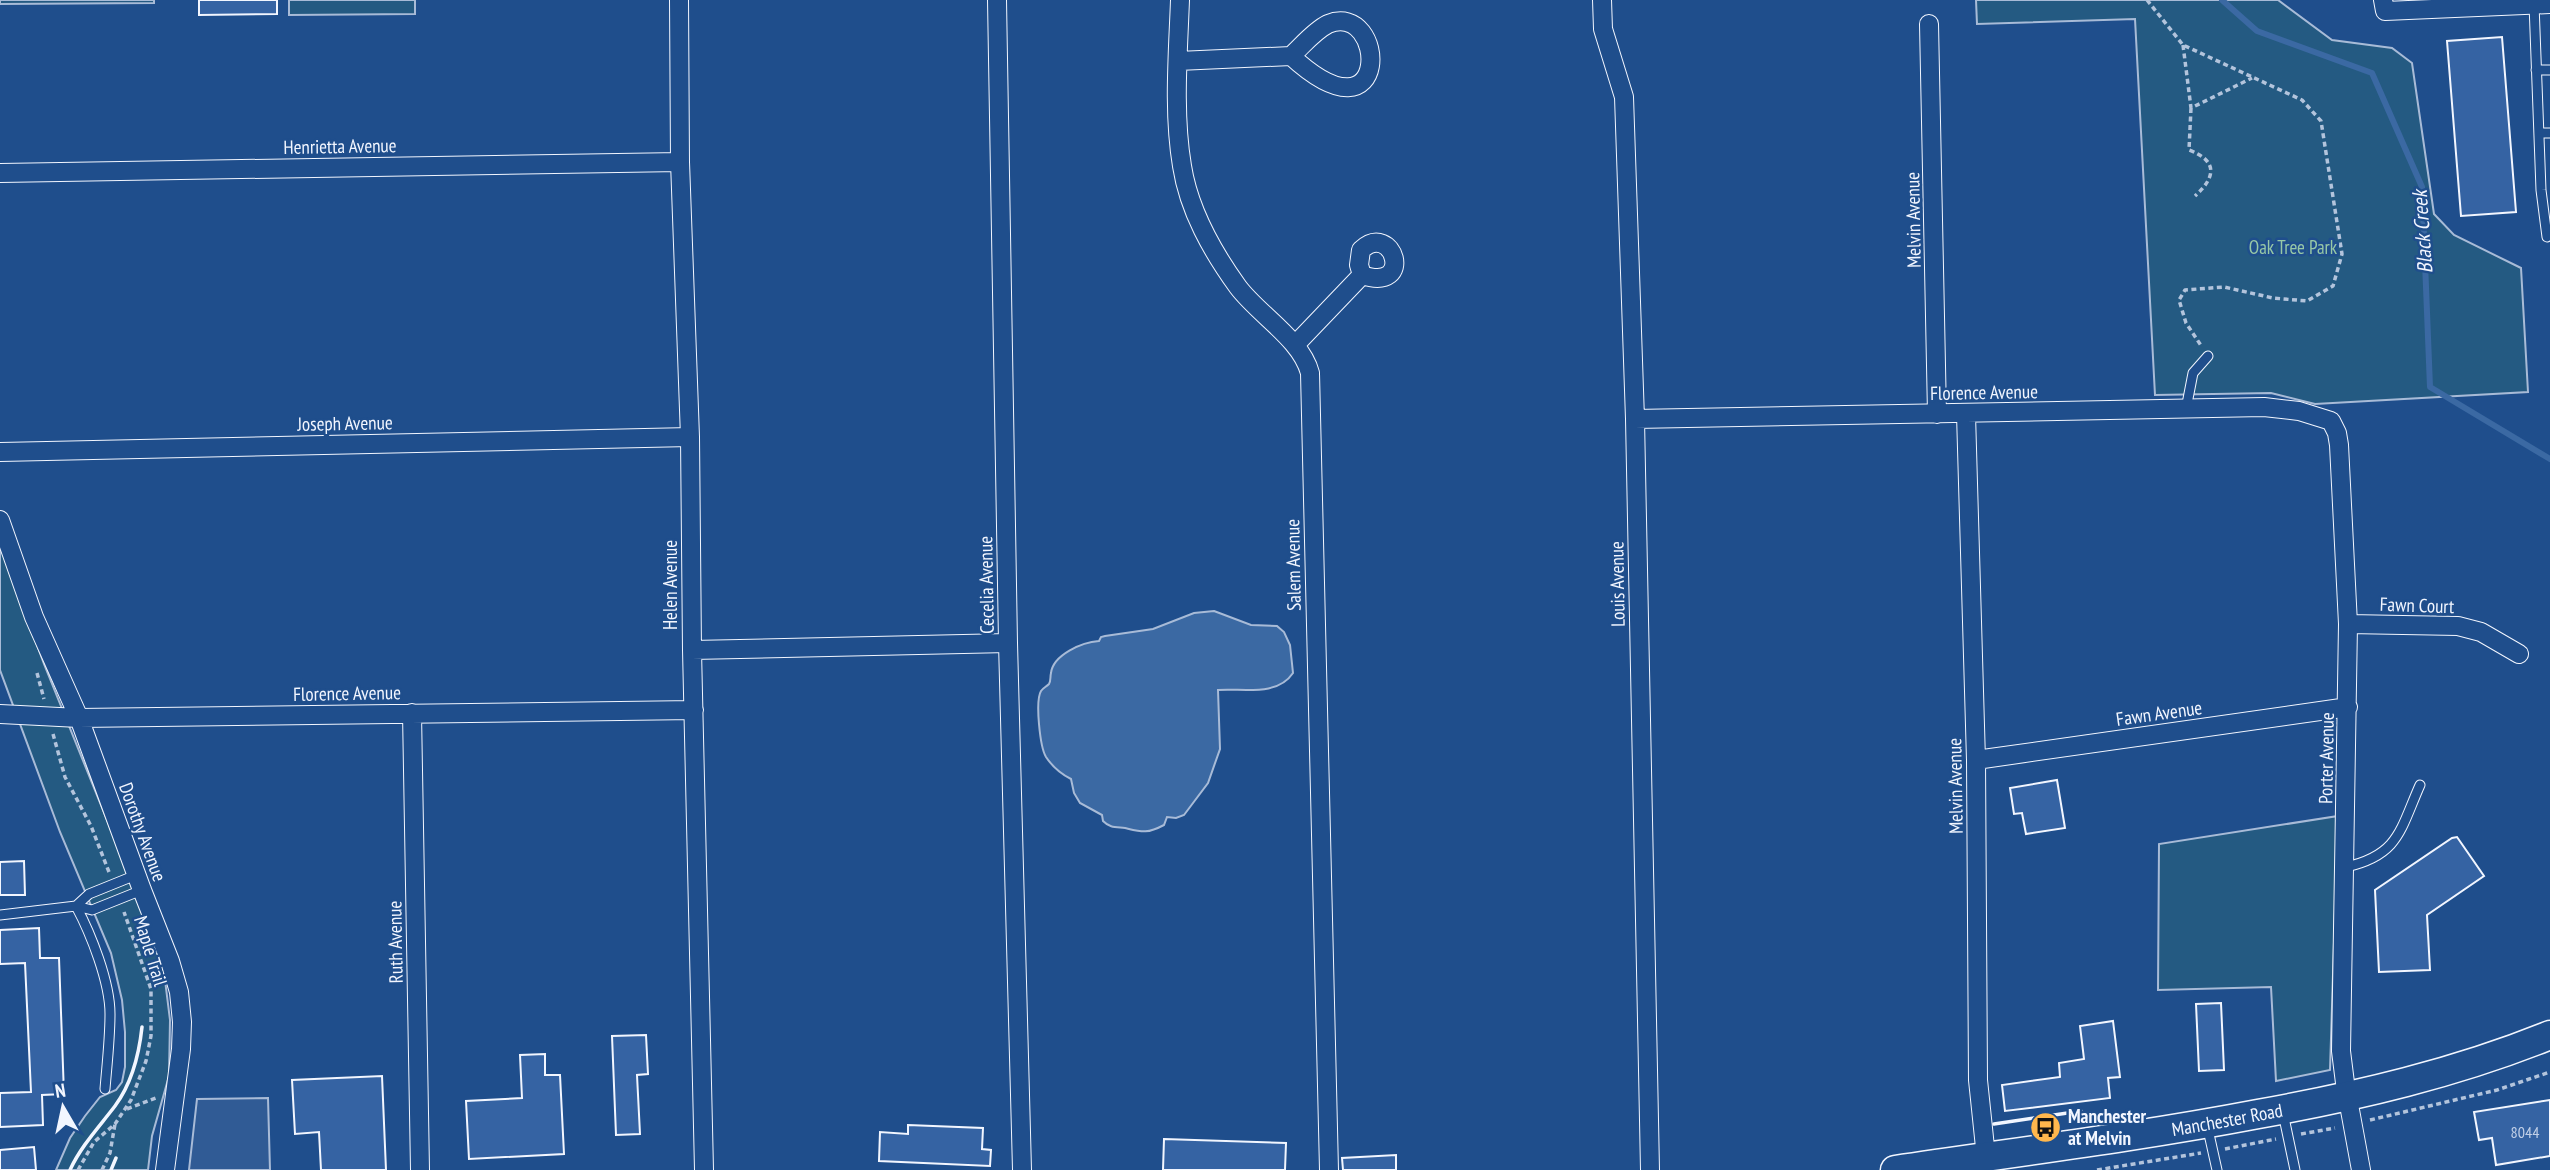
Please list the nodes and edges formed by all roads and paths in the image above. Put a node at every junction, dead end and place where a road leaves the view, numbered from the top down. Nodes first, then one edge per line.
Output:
1 (679, 0) edge
2 (997, 0) edge
3 (1180, 0) edge
4 (1602, 0) edge
5 (2147, 0) edge
6 (2383, 0) edge
7 (2542, 4) edge
8 (1929, 24) dead end
9 (2183, 45) junction
10 (1292, 56) junction
11 (1178, 61) junction
12 (2550, 70) edge
13 (2536, 71) junction
14 (2252, 78) junction
15 (2191, 108) junction
16 (2539, 133) junction
17 (2550, 133) edge
18 (680, 162) junction
19 (0, 173) edge
20 (2195, 196) dead end
21 (2548, 236) edge
22 (2550, 247) edge
23 (1362, 275) dead end
24 (1295, 345) junction
25 (2208, 356) joint
26 (2186, 409) junction
27 (1937, 414) junction
28 (1966, 414) junction
29 (1635, 419) junction
30 (2331, 421) joint
31 (690, 437) junction
32 (0, 452) edge
33 (0, 520) edge
34 (2348, 624) junction
35 (1009, 643) junction
36 (692, 650) junction
37 (2519, 654) dead end
38 (2348, 707) junction
39 (2, 710) edge
40 (694, 710) junction
41 (412, 713) junction
42 (79, 718) junction
43 (53, 736) dead end
44 (1976, 760) junction
45 (2420, 785) dead end
46 (2346, 867) junction
47 (113, 880) dead end
48 (139, 883) junction
49 (122, 905) dead end
50 (76, 906) junction
51 (0, 915) edge
52 (2550, 1035) edge
53 (2550, 1072) edge
54 (105, 1089) dead end
55 (163, 1096) dead end
56 (2347, 1097) junction
57 (125, 1110) junction
58 (2283, 1110) junction
59 (2380, 1118) dead end
60 (115, 1124) junction
61 (2207, 1124) junction
62 (1986, 1157) junction
63 (78, 1170) edge
64 (102, 1170) edge
65 (165, 1170) edge
66 (420, 1170) edge
67 (704, 1170) edge
68 (1022, 1170) edge
69 (1329, 1170) edge
70 (1650, 1170) edge
71 (1895, 1170) edge
72 (2217, 1170) edge
73 (2295, 1170) edge
74 (2361, 1170) edge

1 - 18 street, Helen Avenue
2 - 35 street, Cecelia Avenue
3 - 11 street, Salem Avenue
4 - 29 street, Louis Avenue
5 - 9 path
6 - 7 street
7 - 13 lane
8 - 27 street, Melvin Avenue
9 - 14 path
9 - 15 path
10 - 10 street
10 - 11 street
11 - 24 street, Salem Avenue
12 - 13 lane
13 - 16 lane
14 - 15 path
14 - 25 path
15 - 20 path
16 - 17 lane
16 - 21 lane
18 - 19 street, Henrietta Avenue
18 - 31 street, Helen Avenue
21 - 22 lane
23 - 24 street
24 - 69 street, Salem Avenue
25 - 26 lane
26 - 28 street, Florence Avenue
26 - 30 street, Florence Avenue
27 - 28 street, Florence Avenue
27 - 29 street, Florence Avenue
28 - 44 street, Melvin Avenue
29 - 70 street, Louis Avenue
30 - 34 street, Porter Avenue
31 - 32 street, Joseph Avenue
31 - 36 street, Helen Avenue
33 - 42 street, Dorothy Avenue
34 - 37 street, Fawn Court
34 - 38 street, Porter Avenue
35 - 36 street
35 - 68 street, Cecelia Avenue
36 - 40 street, Helen Avenue
38 - 44 street, Fawn Avenue
38 - 46 street, Porter Avenue
39 - 42 street, Florence Avenue
40 - 41 street, Florence Avenue
40 - 67 street, Helen Avenue
41 - 42 street, Florence Avenue
41 - 66 street, Ruth Avenue
42 - 48 street, Dorothy Avenue
43 - 47 path
44 - 62 street, Melvin Avenue
45 - 46 lane
46 - 56 street, Porter Avenue
48 - 50 lane
48 - 50 lane
48 - 65 street, Dorothy Avenue
49 - 57 path, Maple Trail
50 - 51 lane
50 - 54 lane
52 - 56 main road, Manchester Road
53 - 59 path
55 - 57 path
56 - 58 main road, Manchester Road
56 - 74 street, Porter Avenue
57 - 60 path, Maple Trail
58 - 61 main road, Manchester Road
58 - 73 lane
60 - 63 path, Maple Trail
60 - 64 path, Maple Trail
61 - 62 main road, Manchester Road
61 - 72 lane
62 - 71 main road, Manchester Road

